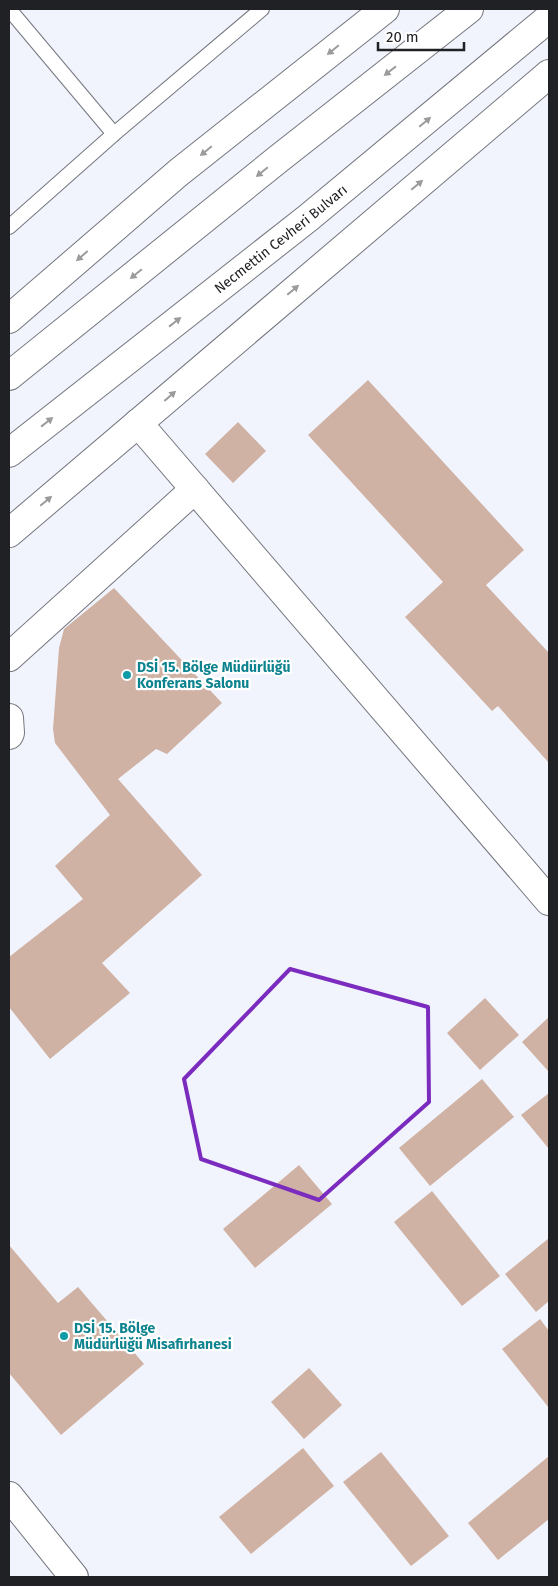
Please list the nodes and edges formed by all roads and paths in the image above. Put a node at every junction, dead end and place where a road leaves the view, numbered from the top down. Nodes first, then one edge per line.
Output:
1 (9, 9) edge
2 (262, 9) edge
3 (385, 9) edge
4 (469, 9) edge
5 (549, 18) edge
6 (549, 74) edge
7 (114, 134) junction
8 (9, 227) edge
9 (9, 319) edge
10 (9, 376) edge
11 (138, 423) junction
12 (9, 452) edge
13 (195, 489) junction
14 (9, 533) edge
15 (9, 657) edge
16 (9, 718) edge
17 (9, 735) edge
18 (549, 901) edge
19 (9, 1496) edge
20 (74, 1577) edge

1 - 7 lane
2 - 7 lane
3 -> 9 main road
4 -> 10 main road
12 -> 5 main road, Necmettin Cevheri Bulvarı
11 -> 6 main road
7 - 8 lane
11 - 13 main road
14 -> 11 main road
13 - 15 main road
13 - 18 main road
16 - 17 main road
19 - 20 main road

